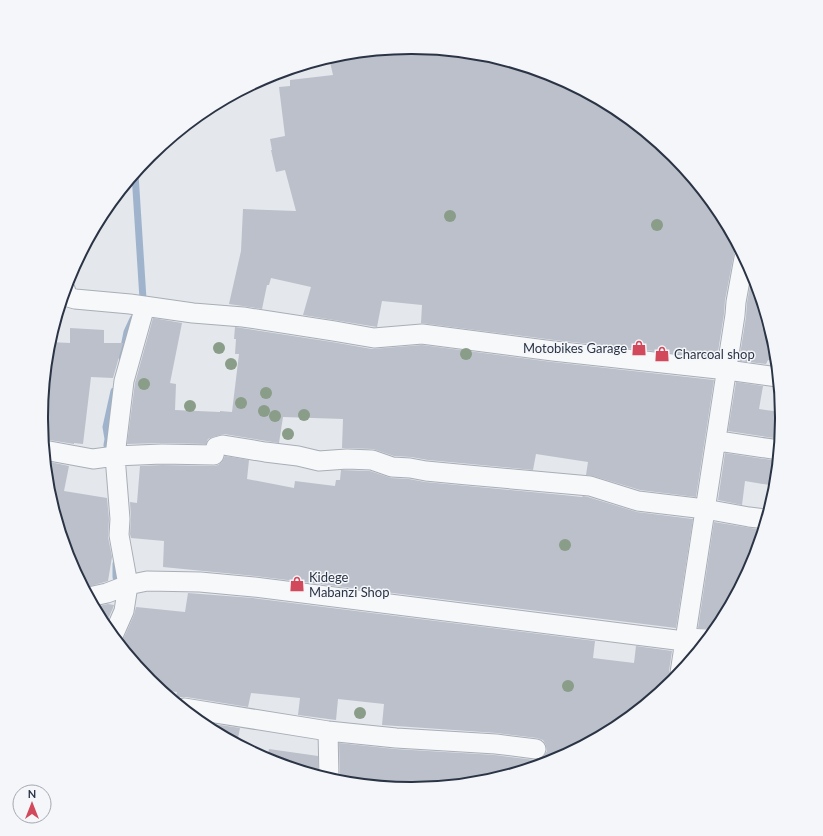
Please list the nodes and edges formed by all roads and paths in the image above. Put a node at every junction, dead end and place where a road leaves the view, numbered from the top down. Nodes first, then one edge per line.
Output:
1 (742, 267) edge
2 (69, 297) edge
3 (137, 305) junction
4 (727, 370) junction
5 (772, 376) edge
6 (716, 439) junction
7 (773, 449) edge
8 (50, 451) edge
9 (116, 456) junction
10 (705, 509) junction
11 (761, 518) edge
12 (128, 585) junction
13 (95, 596) edge
14 (116, 629) edge
15 (700, 639) edge
16 (684, 640) junction
17 (681, 662) edge
18 (195, 710) edge
19 (328, 731) junction
20 (536, 749) dead end
21 (329, 772) edge

1 - 4 street
2 - 3 street
3 - 4 street
3 - 9 street
4 - 5 street
4 - 6 street
6 - 7 street
6 - 10 street
8 - 9 street
9 - 10 street
9 - 12 street
10 - 11 street
10 - 16 street
12 - 13 street
12 - 14 street
12 - 16 street
15 - 16 street
16 - 17 street
18 - 19 street
19 - 20 street
19 - 21 street

